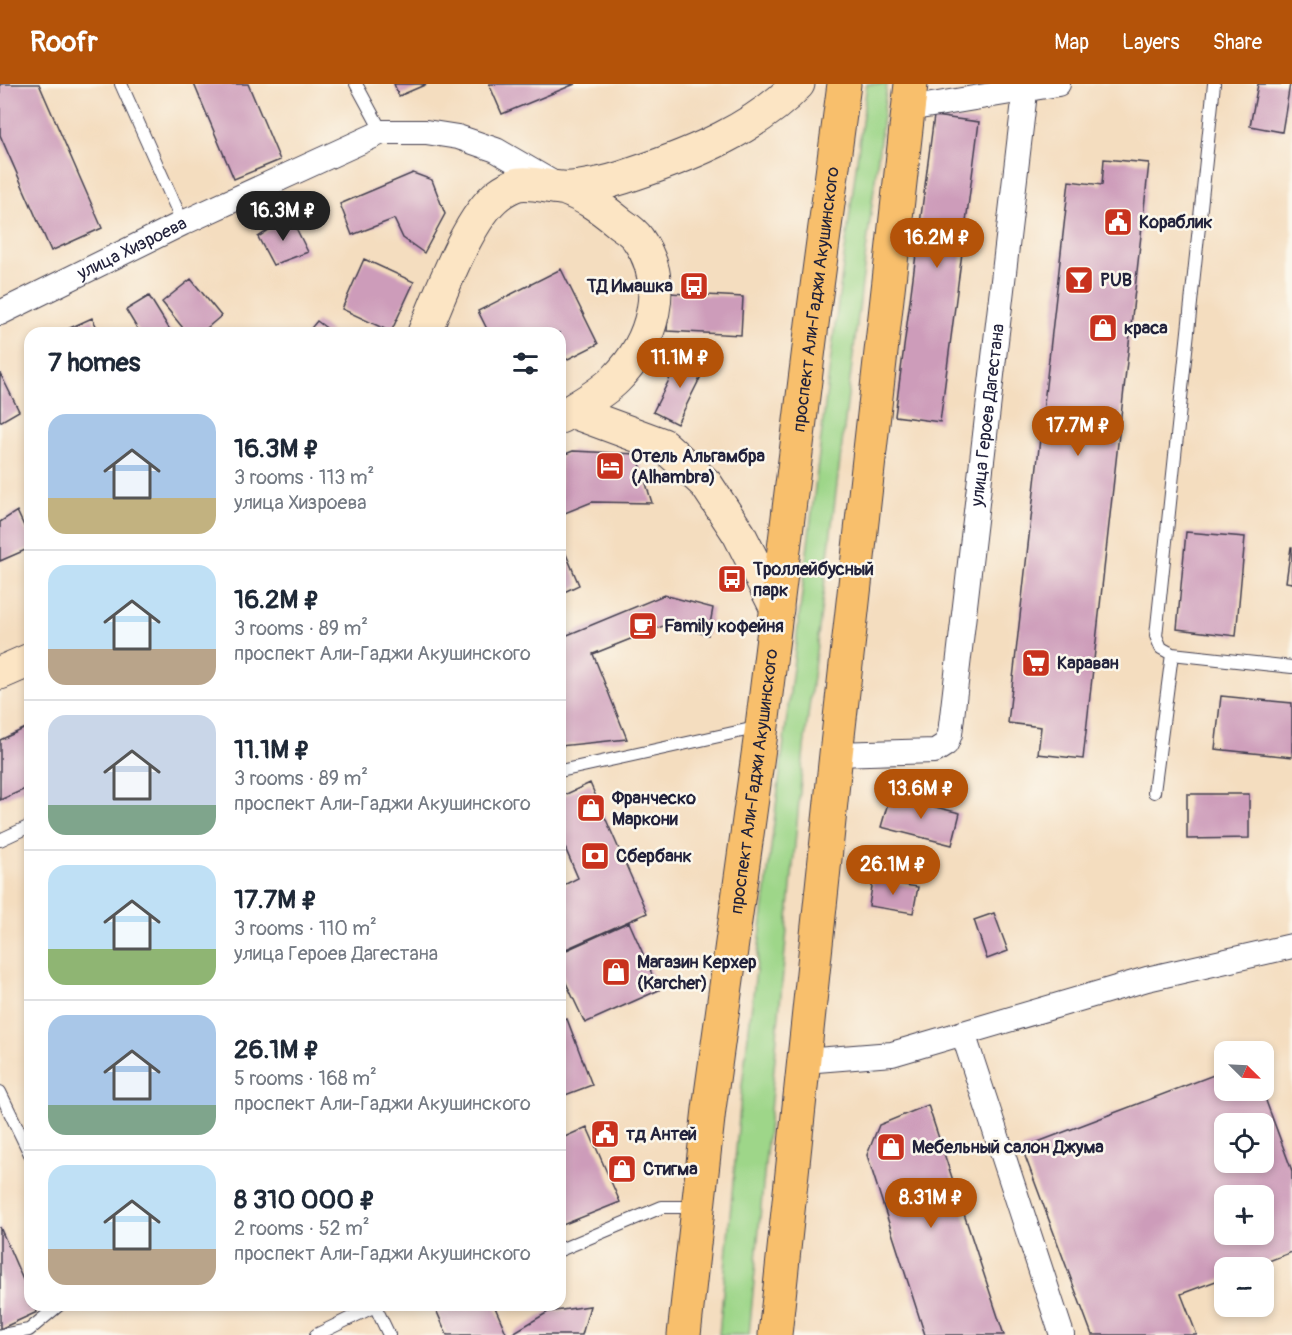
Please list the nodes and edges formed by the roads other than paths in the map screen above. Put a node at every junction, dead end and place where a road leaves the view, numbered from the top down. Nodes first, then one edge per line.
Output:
1 (121, 84) edge
2 (356, 84) edge
3 (798, 84) edge
4 (844, 84) edge
5 (1058, 84) edge
6 (1214, 84) edge
7 (1026, 87) edge
8 (909, 96) edge
9 (382, 132) junction
10 (563, 188) junction
11 (183, 223) junction
12 (0, 313) edge
13 (427, 327) edge
14 (566, 413) edge
15 (566, 414) edge
16 (777, 609) junction
17 (1172, 654) junction
18 (24, 663) edge
19 (1292, 667) edge
20 (0, 673) edge
21 (762, 726) junction
22 (836, 754) junction
23 (566, 770) edge
24 (1154, 792) dead end
25 (24, 829) edge
26 (0, 840) edge
27 (1292, 946) edge
28 (963, 1033) junction
29 (804, 1061) junction
30 (0, 1092) edge
31 (24, 1142) edge
32 (699, 1207) junction
33 (566, 1247) edge
34 (52, 1311) edge
35 (365, 1311) edge
36 (377, 1311) edge
37 (689, 1332) edge
38 (2, 1335) edge
39 (316, 1335) edge
40 (389, 1335) edge
41 (775, 1335) edge
42 (1062, 1335) edge

1 - 11 lane
2 - 9 lane
3 - 10 main road
4 - 16 main road, проспект Али-Гаджи Акушинского
5 - 7 street
6 - 17 lane
7 - 8 street
7 - 22 street, улица Героев Дагестана
8 - 22 main road
9 - 10 street, улица Хизроева
9 - 11 street, улица Хизроева
10 - 13 main road
10 - 14 main road
11 - 12 street, улица Хизроева
15 - 16 main road
16 - 21 main road, проспект Али-Гаджи Акушинского
17 - 19 lane
17 - 24 lane
18 - 20 main road
21 - 23 lane
21 - 32 main road, проспект Али-Гаджи Акушинского
22 - 29 main road
25 - 26 lane
27 - 28 street
28 - 29 street
28 - 42 street
29 - 41 main road
30 - 31 lane
32 - 33 lane
32 - 37 main road
34 - 38 lane
35 - 39 lane
36 - 40 lane

